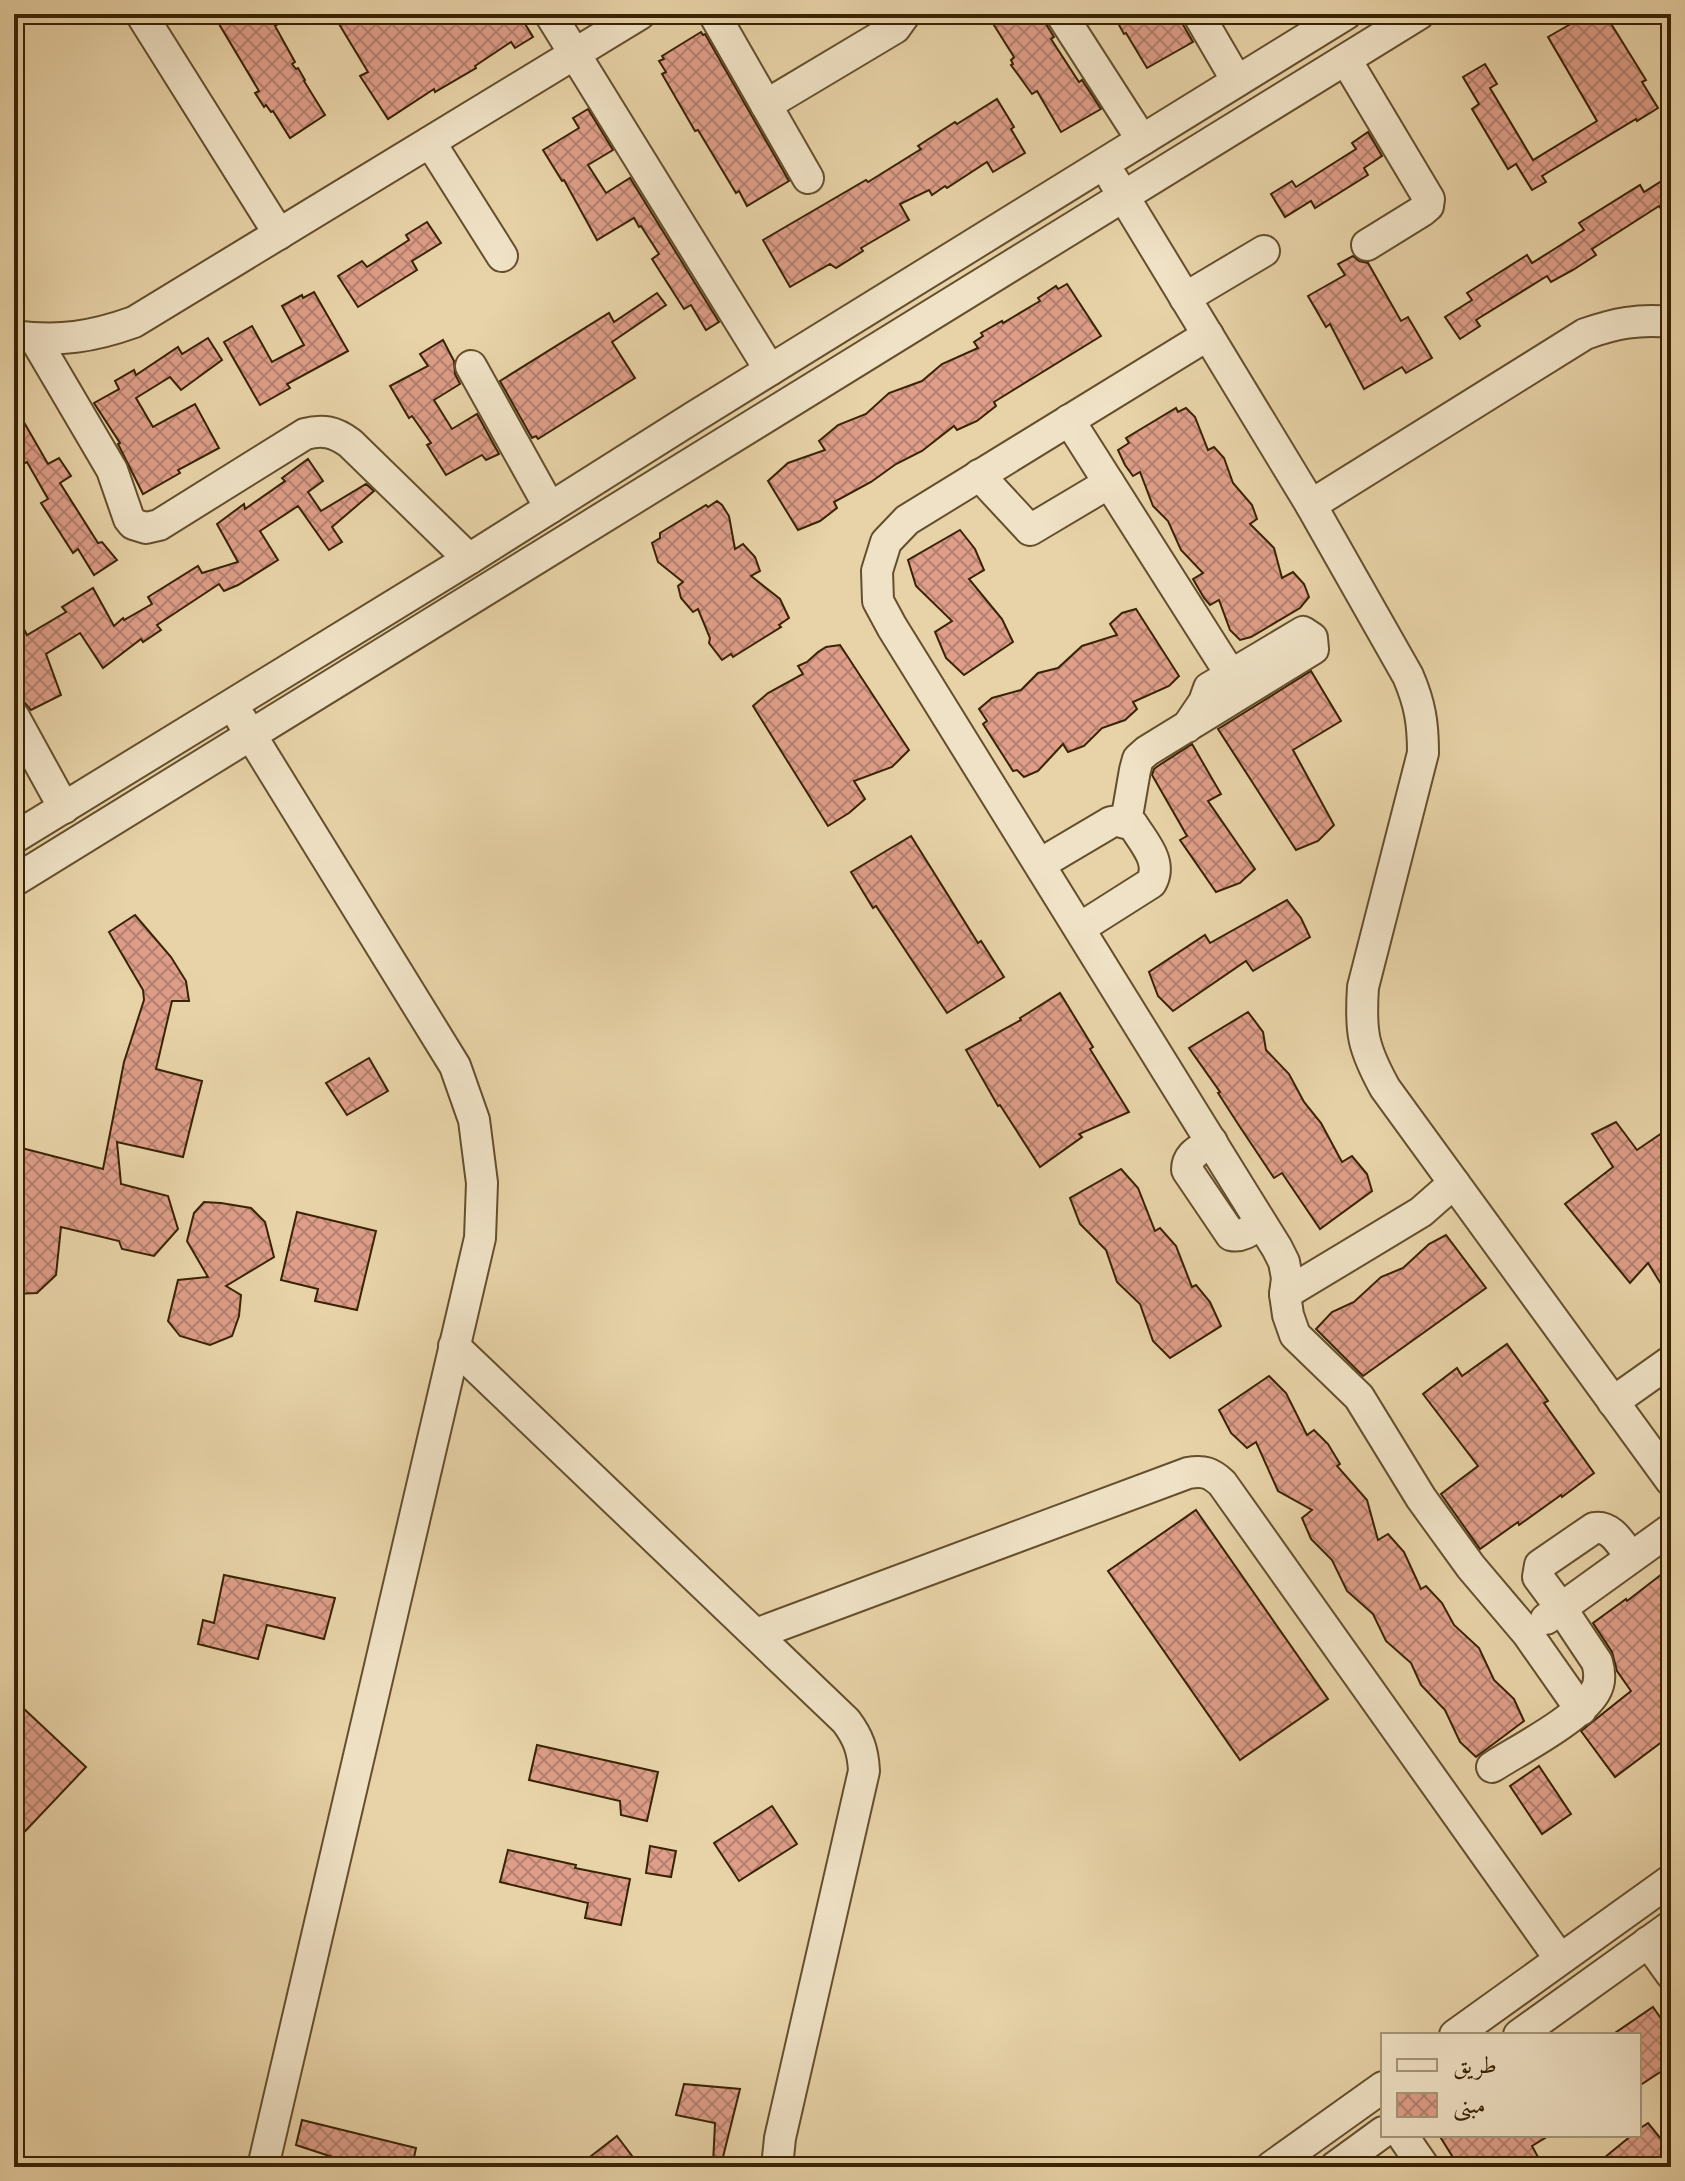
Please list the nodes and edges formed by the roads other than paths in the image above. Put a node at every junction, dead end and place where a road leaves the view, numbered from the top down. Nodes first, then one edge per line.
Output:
1 (141, 14) edge
2 (550, 14) edge
3 (640, 14) edge
4 (714, 14) edge
5 (905, 14) edge
6 (1061, 14) edge
7 (1198, 14) edge
8 (1346, 14) edge
9 (1419, 14) edge
10 (575, 54) junction
11 (1346, 60) junction
12 (1237, 81) junction
13 (766, 105) junction
14 (1142, 140) junction
15 (430, 142) junction
16 (1103, 164) junction
17 (808, 178) dead end
18 (1123, 196) junction
19 (279, 234) junction
20 (1367, 245) dead end
21 (1264, 251) dead end
22 (502, 256) dead end
23 (1185, 298) junction
24 (1671, 322) edge
25 (1208, 335) junction
26 (25, 338) edge
27 (471, 366) dead end
28 (770, 370) junction
29 (1069, 420) junction
30 (979, 475) junction
31 (1109, 483) junction
32 (1311, 505) junction
33 (550, 508) junction
34 (469, 559) junction
35 (232, 704) junction
36 (14, 717) edge
37 (251, 734) junction
38 (64, 808) junction
39 (1126, 822) junction
40 (14, 838) edge
41 (1040, 864) junction
42 (14, 881) edge
43 (1080, 928) junction
44 (1454, 1183) junction
45 (1285, 1294) junction
46 (454, 1346) junction
47 (1671, 1361) edge
48 (1613, 1402) junction
49 (1671, 1481) edge
50 (1671, 1529) edge
51 (1631, 1557) junction
52 (1561, 1608) junction
53 (1527, 1633) junction
54 (756, 1634) junction
55 (1581, 1710) junction
56 (1492, 1767) dead end
57 (1671, 1880) edge
58 (1660, 1934) edge
59 (1560, 1959) junction
60 (1671, 1974) edge
61 (1458, 2033) edge
62 (1522, 2033) edge
63 (1381, 2088) edge
64 (1381, 2133) edge
65 (1403, 2137) edge
66 (263, 2167) edge
67 (777, 2167) edge
68 (1271, 2167) edge
69 (1335, 2167) edge
70 (1424, 2167) edge

1 - 19 street
2 - 10 street
3 - 10 street
4 - 13 street
5 - 13 street
6 - 14 street
7 - 12 street
8 - 12 street
9 - 11 street
10 - 15 street
10 - 28 street
11 - 18 street
11 - 20 street
12 - 14 street
13 - 17 street
14 - 16 street
15 - 19 street
15 - 22 street
16 - 18 street
16 - 28 street
18 - 23 street
18 - 37 street
19 - 26 street
21 - 23 street
23 - 25 street
24 - 32 street
25 - 29 street
25 - 32 street
26 - 34 street
27 - 33 street
28 - 33 street
29 - 30 street
29 - 31 street
30 - 31 street
30 - 41 street
31 - 39 street
32 - 44 street
33 - 34 street
34 - 35 street
35 - 37 street
35 - 38 street
36 - 38 street
37 - 42 street
37 - 46 street
38 - 40 street
39 - 41 street
39 - 43 street
41 - 43 street
43 - 45 street
44 - 45 street
44 - 48 street
45 - 53 street
46 - 54 street
46 - 66 street
47 - 48 street
48 - 49 street
50 - 51 street
51 - 52 street
51 - 52 street
52 - 53 street
52 - 55 street
53 - 55 street
54 - 59 street
54 - 67 street
55 - 56 street
57 - 59 street
58 - 60 street
58 - 62 street
59 - 61 street
63 - 68 street
64 - 69 street
65 - 70 street

